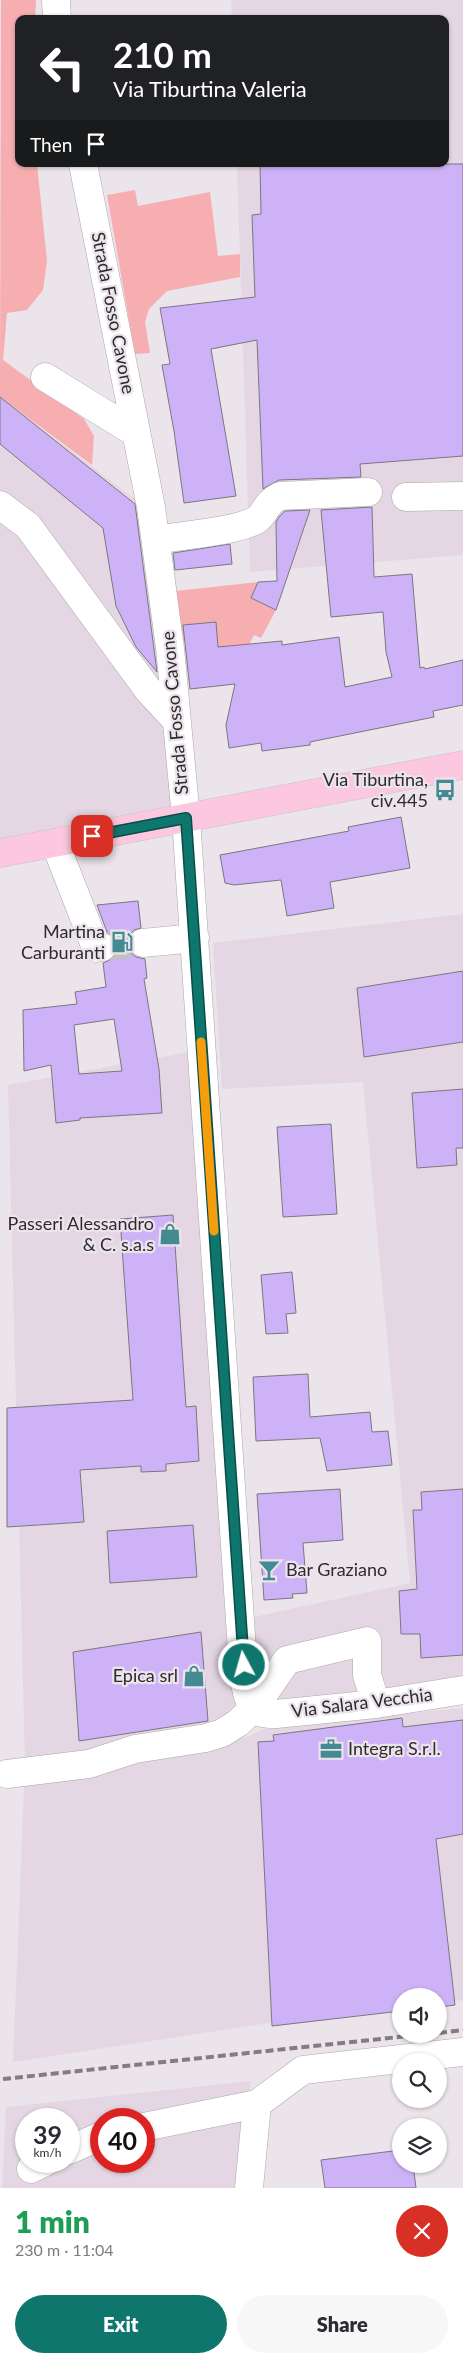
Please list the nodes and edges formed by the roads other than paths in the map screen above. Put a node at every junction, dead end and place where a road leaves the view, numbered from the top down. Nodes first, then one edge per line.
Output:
1 (56, 0) edge
2 (57, 15) edge
3 (85, 167) edge
4 (45, 377) dead end
5 (136, 433) junction
6 (368, 492) dead end
7 (463, 496) edge
8 (406, 498) dead end
9 (0, 505) edge
10 (156, 540) junction
11 (176, 720) junction
12 (463, 765) edge
13 (186, 818) junction
14 (55, 843) junction
15 (1, 853) edge
16 (194, 938) junction
17 (143, 943) tunnel mouth
18 (102, 947) dead end
19 (463, 1690) edge
20 (376, 1704) junction
21 (257, 1710) junction
22 (7, 1774) dead end
23 (463, 2052) edge
24 (257, 2104) junction
25 (155, 2124) edge
26 (249, 2188) edge

1 - 2 street
3 - 5 street, Strada Fosso Cavone
4 - 5 street
5 - 10 street, Strada Fosso Cavone
6 - 10 street
7 - 8 street
9 - 11 street
10 - 11 street, Strada Fosso Cavone
11 - 13 street, Strada Fosso Cavone
12 - 13 main road
13 - 14 main road
13 - 16 street, Strada Fosso Cavone
14 - 15 main road
14 - 18 street
16 - 17 street
16 - 21 street, Strada Fosso Cavone
19 - 20 street, Via Salara Vecchia
20 - 21 street, Via Salara Vecchia
20 - 21 street
21 - 22 street
23 - 24 street
24 - 25 street
24 - 26 street

